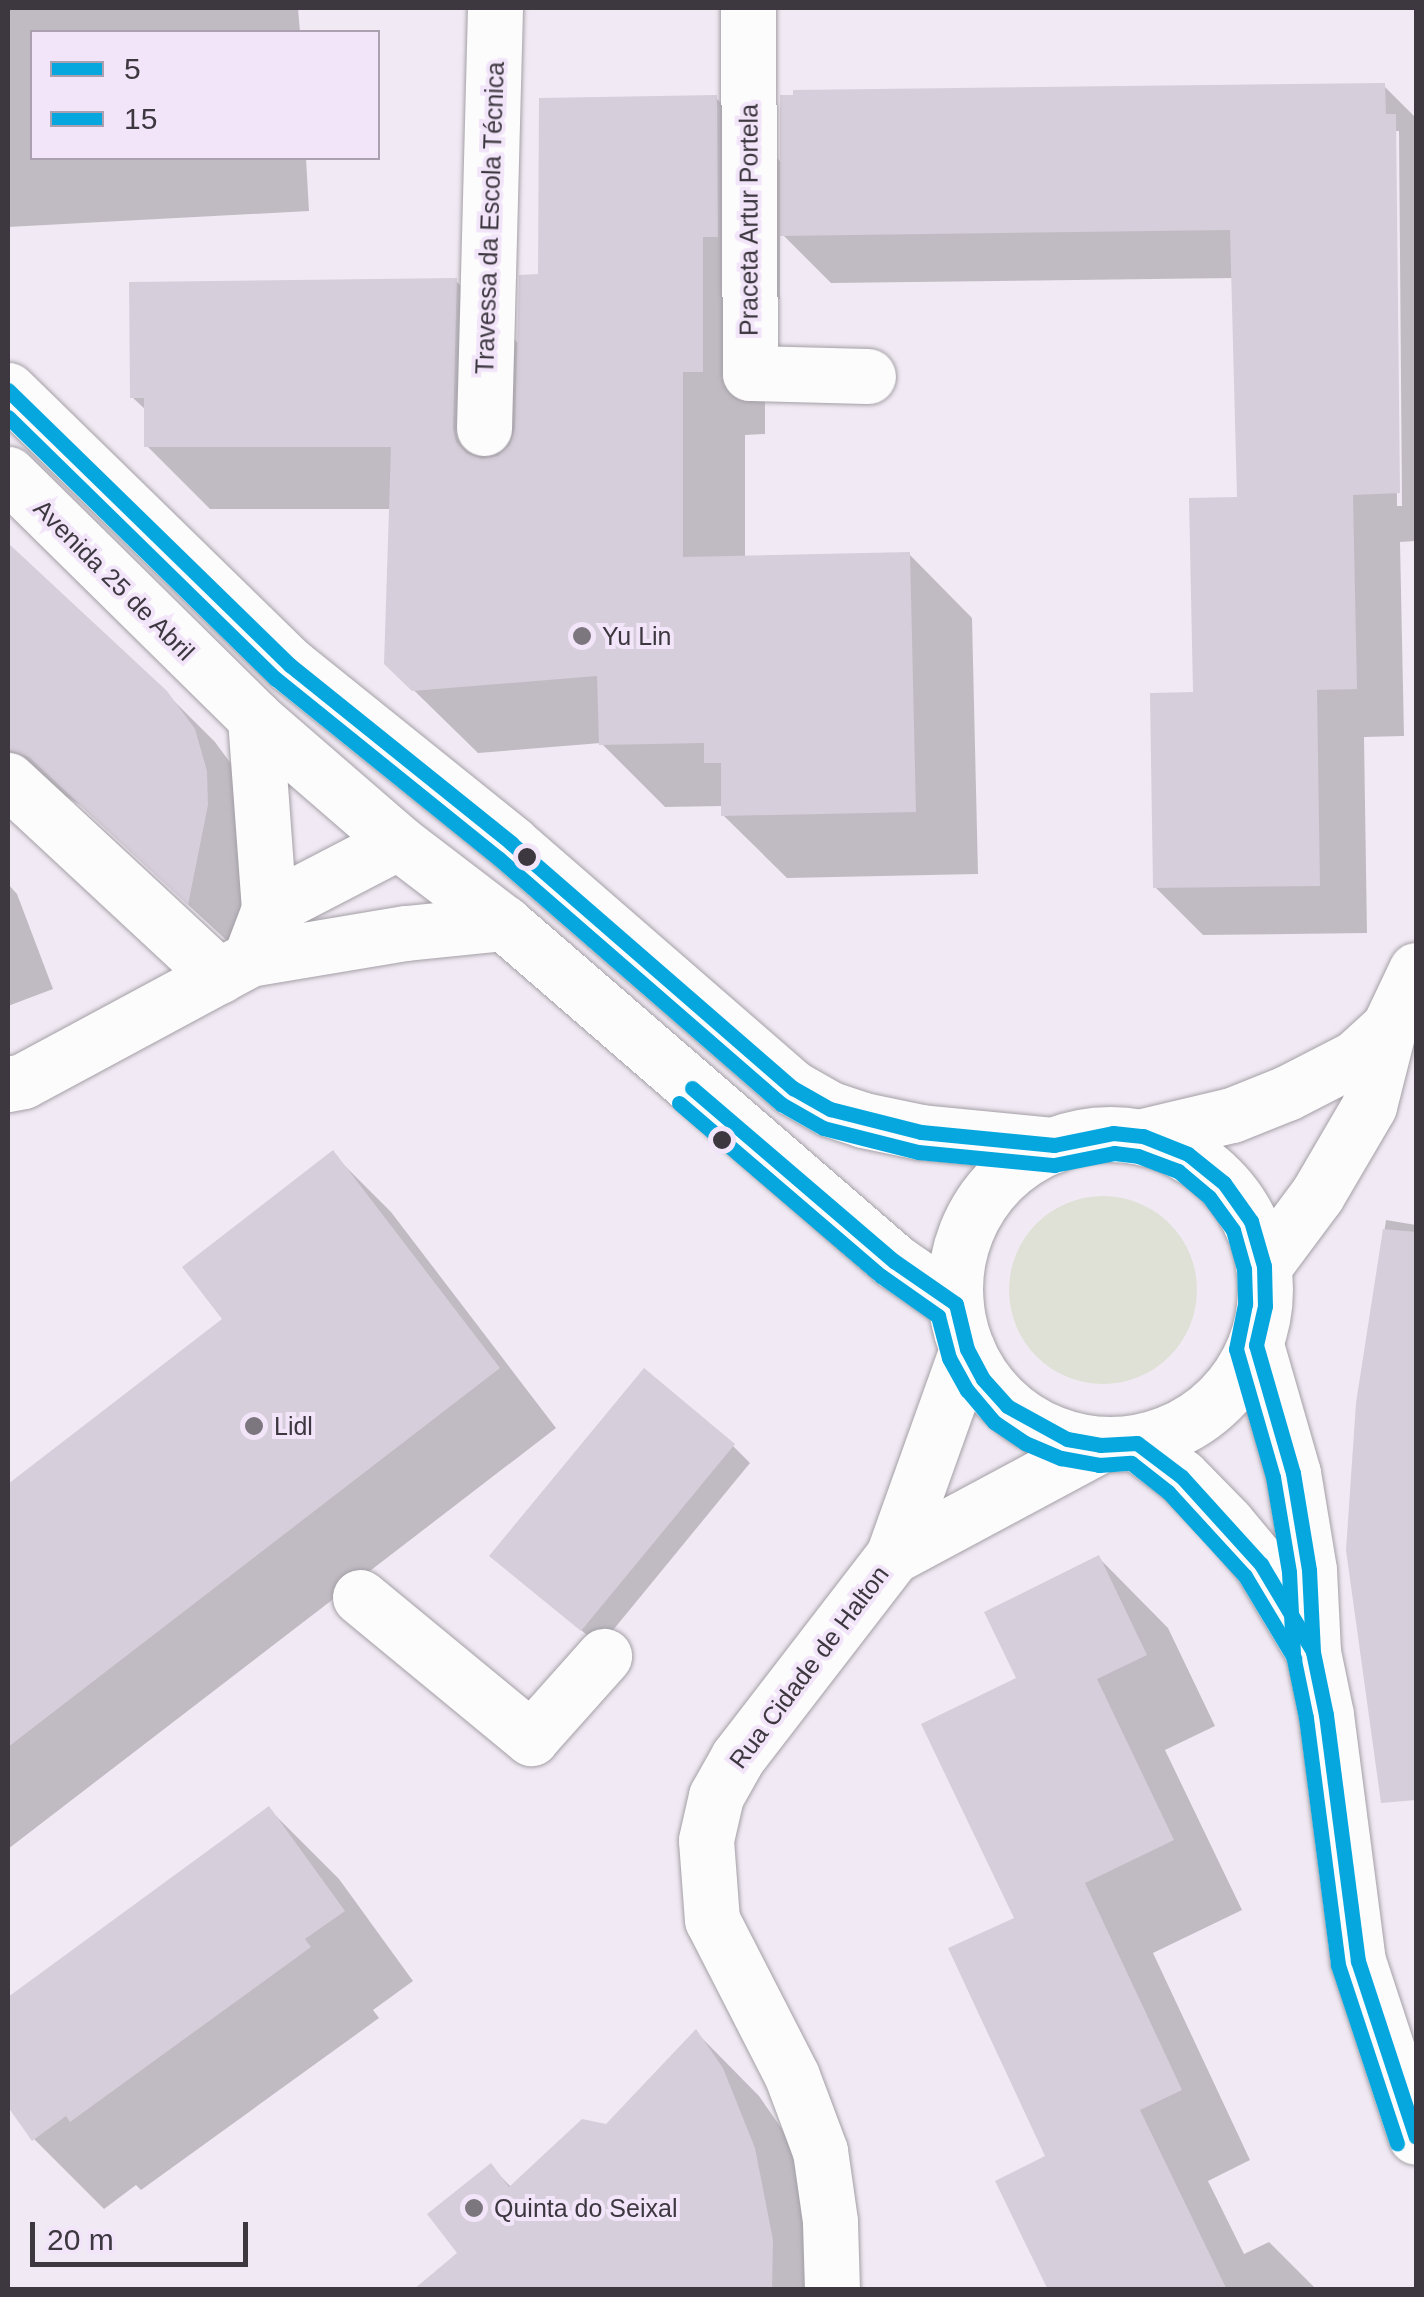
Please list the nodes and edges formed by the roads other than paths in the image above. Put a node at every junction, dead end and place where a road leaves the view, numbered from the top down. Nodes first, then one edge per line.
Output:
1 (495, 8) edge
2 (748, 8) edge
3 (868, 376) dead end
4 (8, 390) edge
5 (484, 428) dead end
6 (8, 474) edge
7 (255, 718) junction
8 (8, 780) edge
9 (398, 842) junction
10 (510, 843) junction
11 (269, 909) junction
12 (504, 924) junction
13 (234, 968) junction
14 (1416, 975) edge
15 (1389, 1027) junction
16 (13, 1095) edge
17 (1143, 1136) junction
18 (1054, 1145) junction
19 (1264, 1266) junction
20 (961, 1326) junction
21 (1256, 1344) junction
22 (1118, 1444) junction
23 (893, 1556) junction
24 (360, 1597) dead end
25 (1313, 1652) junction
26 (604, 1656) dead end
27 (1416, 2136) edge
28 (832, 2290) edge

1 - 5 main road, Travessa da Escola Técnica
2 - 3 main road, Praceta Artur Portela
4 - 10 main road
6 - 7 main road, Avenida 25 de Abril
7 - 9 main road, Avenida 25 de Abril
7 - 11 main road
8 - 13 main road
9 - 10 main road
9 - 11 main road
9 - 12 main road, Avenida 25 de Abril
10 - 18 main road
11 - 13 main road
12 - 13 main road
12 - 20 main road, Avenida 25 de Abril
13 - 16 main road
14 - 15 main road
15 - 17 main road
15 - 19 main road
17 - 18 main road
17 - 19 main road
18 - 20 main road
19 - 21 main road
20 - 22 main road
20 - 23 main road, Rua Cidade de Halton
21 - 22 main road
21 - 25 main road
22 - 23 main road, Rua Cidade de Halton
22 - 25 main road
23 - 28 main road, Rua Cidade de Halton
24 - 26 main road
25 - 27 main road

